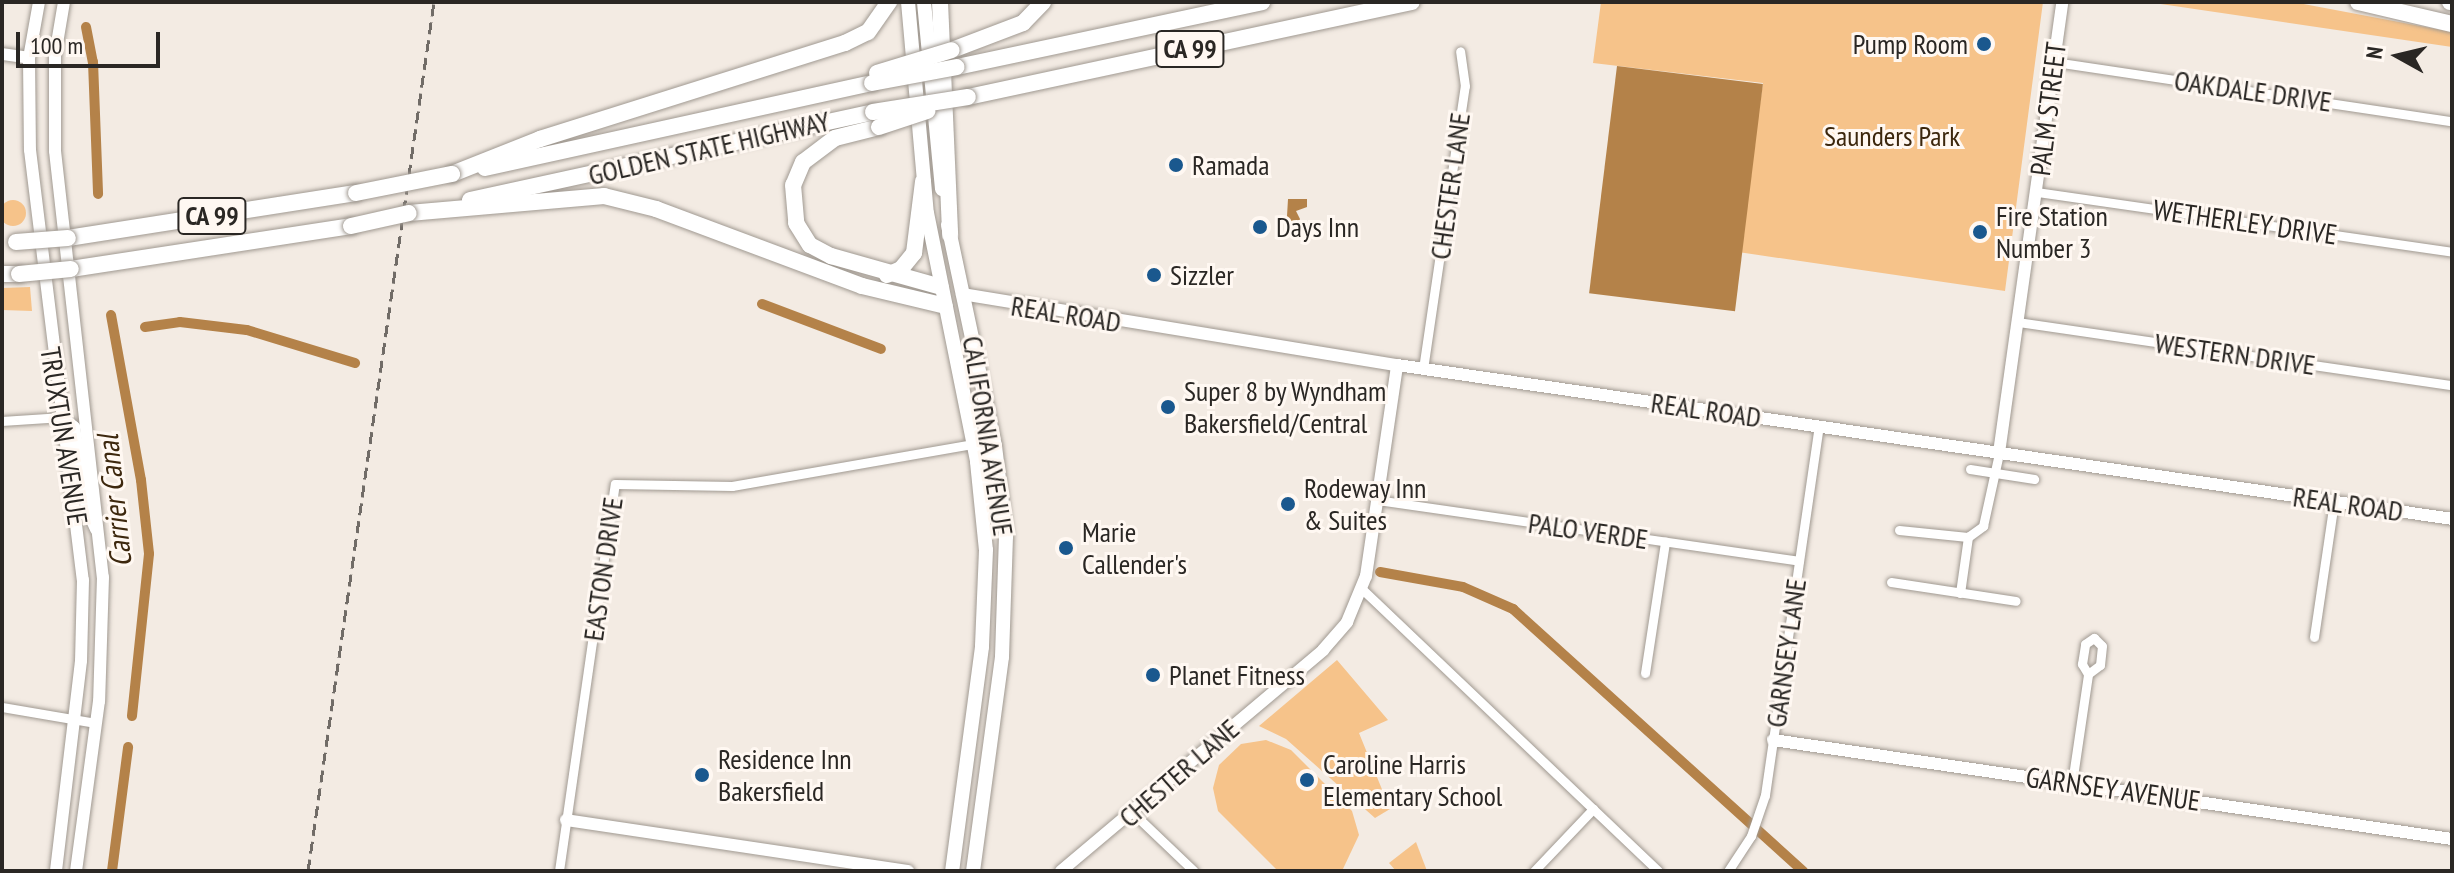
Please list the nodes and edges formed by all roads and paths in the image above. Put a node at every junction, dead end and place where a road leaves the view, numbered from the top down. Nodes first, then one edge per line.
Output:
1 (39, 2) edge
2 (64, 2) edge
3 (889, 2) edge
4 (908, 2) edge
5 (924, 2) edge
6 (1043, 2) edge
7 (1262, 2) edge
8 (1412, 2) edge
9 (2062, 2) edge
10 (2358, 2) edge
11 (937, 8) edge
12 (2452, 24) edge
13 (1460, 51) dead end
14 (2, 54) edge
15 (29, 58) junction
16 (2055, 62) junction
17 (872, 79) junction
18 (876, 119) junction
19 (2452, 121) edge
20 (452, 174) junction
21 (923, 182) junction
22 (2037, 192) junction
23 (409, 213) junction
24 (950, 235) junction
25 (9, 242) edge
26 (2452, 252) edge
27 (10, 274) edge
28 (887, 275) junction
29 (941, 287) junction
30 (962, 294) junction
31 (945, 306) junction
32 (2018, 322) junction
33 (1397, 365) junction
34 (1423, 369) junction
35 (2452, 385) edge
36 (62, 417) junction
37 (2, 421) edge
38 (1819, 426) junction
39 (973, 444) junction
40 (1999, 453) junction
41 (1970, 469) dead end
42 (1993, 475) junction
43 (2034, 479) dead end
44 (1377, 500) junction
45 (2334, 502) junction
46 (2452, 519) edge
47 (985, 529) junction
48 (1899, 530) dead end
49 (1006, 536) junction
50 (1968, 537) junction
51 (101, 538) junction
52 (1665, 542) junction
53 (1799, 561) junction
54 (1891, 582) dead end
55 (1362, 589) junction
56 (1960, 593) junction
57 (1007, 599) junction
58 (2016, 601) dead end
59 (986, 611) junction
60 (2314, 637) dead end
61 (1645, 673) dead end
62 (2088, 674) dead end
63 (998, 692) junction
64 (2, 707) edge
65 (74, 720) junction
66 (96, 723) junction
67 (1773, 740) junction
68 (2072, 783) junction
69 (1593, 809) junction
70 (1133, 813) junction
71 (566, 820) junction
72 (2452, 839) edge
73 (56, 871) edge
74 (76, 871) edge
75 (559, 871) edge
76 (908, 871) edge
77 (952, 871) edge
78 (973, 871) edge
79 (1061, 871) edge
80 (1194, 871) edge
81 (1534, 871) edge
82 (1658, 871) edge
83 (1728, 871) edge

1 - 15 street, TRUXTUN AVENUE
2 - 51 street, TRUXTUN AVENUE
3 - 20 highway
4 - 21 main road, CALIFORNIA AVENUE
5 - 24 main road, CALIFORNIA AVENUE
6 - 17 highway, bridge
7 - 17 highway, CA 99, bridge
8 - 18 highway, CA 99, bridge
9 - 16 street, PALM STREET
10 - 12 highway
11 - 24 highway
13 - 34 street, CHESTER LANE
14 - 15 street
15 - 36 street, TRUXTUN AVENUE
16 - 19 street, OAKDALE DRIVE
16 - 22 street, PALM STREET
17 - 20 highway, GOLDEN STATE HIGHWAY / CA 99
18 - 23 highway, GOLDEN STATE HIGHWAY / CA 99
18 - 28 highway
20 - 25 highway, GOLDEN STATE HIGHWAY / CA 99, bridge
21 - 28 highway
21 - 29 main road, CALIFORNIA AVENUE
22 - 26 street, WETHERLEY DRIVE
22 - 32 street, PALM STREET
23 - 27 highway, GOLDEN STATE HIGHWAY / CA 99, bridge
23 - 31 highway
24 - 30 main road, CALIFORNIA AVENUE
28 - 29 highway
29 - 30 main road
29 - 31 main road, CALIFORNIA AVENUE
30 - 31 main road
30 - 33 street, REAL ROAD
30 - 49 main road, CALIFORNIA AVENUE
31 - 39 main road, CALIFORNIA AVENUE
32 - 35 street, WESTERN DRIVE
32 - 40 street, PALM STREET
33 - 34 street, REAL ROAD
33 - 44 street, CHESTER LANE
34 - 38 street, REAL ROAD
36 - 37 street
36 - 51 street
36 - 65 street, TRUXTUN AVENUE
38 - 40 street, REAL ROAD
38 - 53 street, GARNSEY LANE
39 - 47 main road, CALIFORNIA AVENUE
39 - 49 main road
39 - 71 street, EASTON DRIVE
40 - 42 street
40 - 45 street, REAL ROAD
41 - 42 street
42 - 43 street
42 - 50 street
44 - 52 street, PALO VERDE
44 - 55 street, CHESTER LANE
45 - 46 street, REAL ROAD
45 - 60 street
47 - 57 main road
47 - 59 main road, CALIFORNIA AVENUE
48 - 50 street
49 - 57 main road, CALIFORNIA AVENUE
50 - 56 street
51 - 66 street, TRUXTUN AVENUE
52 - 53 street, PALO VERDE
52 - 61 street
53 - 67 street, GARNSEY LANE
54 - 56 street
55 - 69 street
55 - 70 street, CHESTER LANE
56 - 58 street
57 - 63 main road, CALIFORNIA AVENUE
59 - 63 main road
59 - 77 main road, CALIFORNIA AVENUE
62 - 68 street
63 - 78 main road, CALIFORNIA AVENUE
64 - 65 street
65 - 66 street
65 - 73 street, TRUXTUN AVENUE
66 - 74 street, TRUXTUN AVENUE
67 - 68 street, GARNSEY AVENUE
67 - 83 street, GARNSEY LANE
68 - 72 street, GARNSEY AVENUE
69 - 81 street
69 - 82 street
70 - 79 street, CHESTER LANE
70 - 80 street
71 - 75 street, EASTON DRIVE
71 - 76 street

